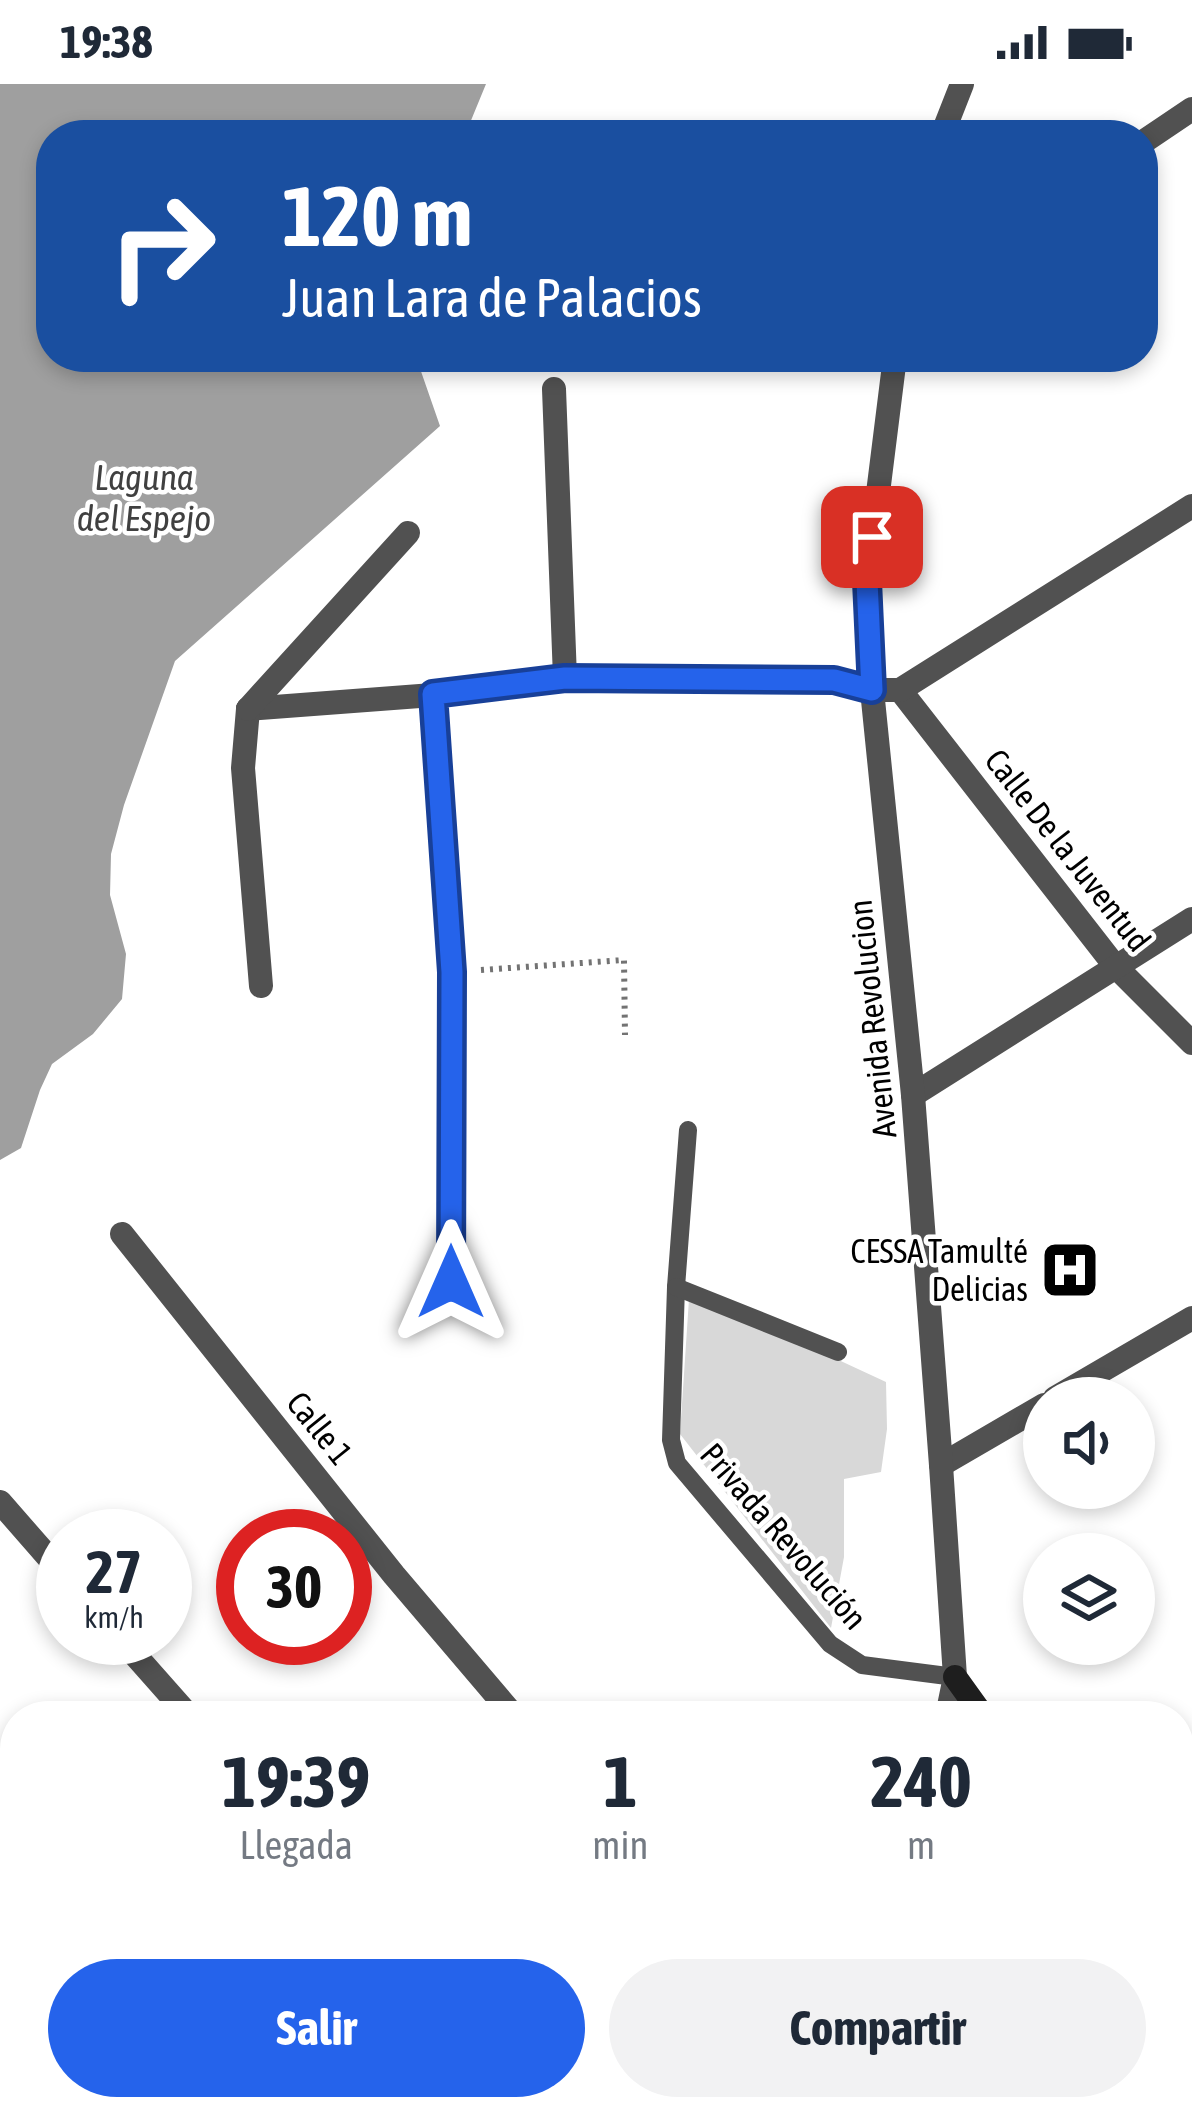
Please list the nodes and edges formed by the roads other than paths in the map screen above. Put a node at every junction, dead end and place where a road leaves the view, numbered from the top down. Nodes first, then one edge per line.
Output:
1 (954, 88) edge
2 (1192, 109) edge
3 (946, 120) edge
4 (1158, 132) edge
5 (894, 372) edge
6 (554, 388) dead end
7 (1192, 506) edge
8 (408, 533) dead end
9 (565, 678) junction
10 (872, 690) junction
11 (900, 691) junction
12 (433, 694) junction
13 (248, 709) junction
14 (1192, 919) edge
15 (1115, 966) junction
16 (261, 986) dead end
17 (1192, 1043) edge
18 (913, 1095) junction
19 (688, 1130) dead end
20 (122, 1234) dead end
21 (451, 1282) dead end
22 (676, 1287) junction
23 (1192, 1318) edge
24 (838, 1352) dead end
25 (1091, 1377) edge
26 (1023, 1417) edge
27 (941, 1465) junction
28 (0, 1502) edge
29 (36, 1543) edge
30 (144, 1665) edge
31 (955, 1677) junction
32 (176, 1701) edge
33 (501, 1701) edge
34 (950, 1701) edge
35 (972, 1701) edge

1 - 3 street
2 - 4 street
5 - 10 street, Avenida Revolucion
6 - 9 street
7 - 11 street
8 - 13 street
9 - 10 street
9 - 12 street
10 - 11 street
10 - 18 street, Avenida Revolucion
11 - 15 street, Calle De la Juventud
12 - 13 street
12 - 21 street
13 - 16 street
14 - 15 street
15 - 17 street, Calle De la Juventud
15 - 18 street
18 - 27 street, Avenida Revolucion
19 - 22 lane, Privada Revolución
20 - 33 street, Calle 1
22 - 24 lane
22 - 31 lane, Privada Revolución
23 - 25 street
26 - 27 street
27 - 31 street, Avenida Revolucion
28 - 29 street
30 - 32 street
31 - 34 street, Avenida Revolucion
31 - 35 main road

